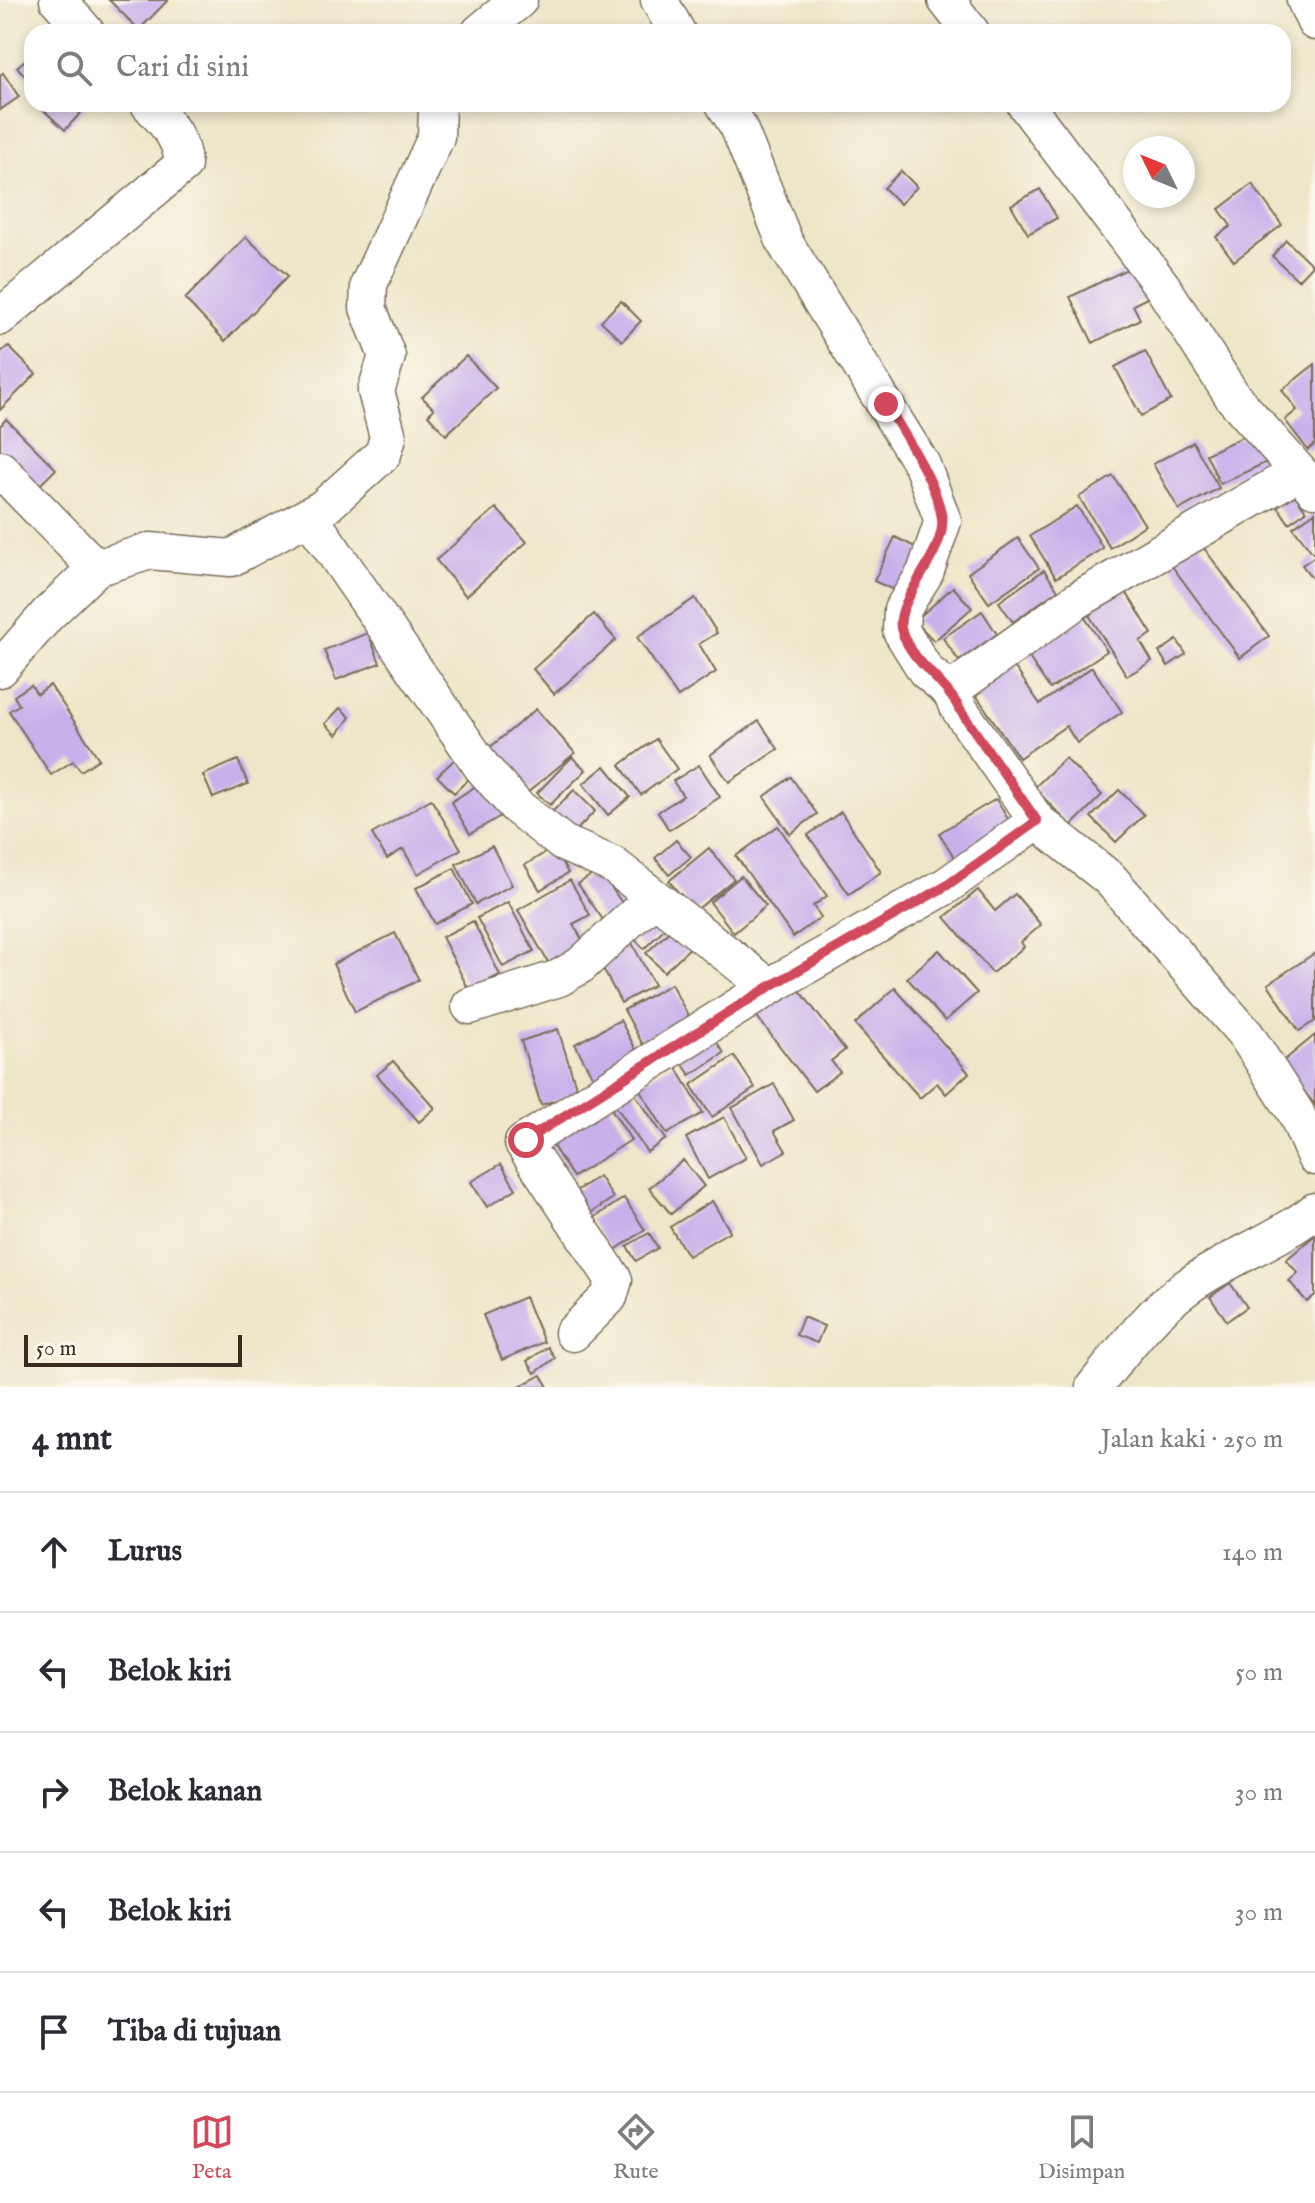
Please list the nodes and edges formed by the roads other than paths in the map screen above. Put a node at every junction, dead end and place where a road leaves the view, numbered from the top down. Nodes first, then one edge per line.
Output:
1 (58, 0) edge
2 (519, 0) edge
3 (659, 0) edge
4 (946, 0) edge
5 (1305, 0) edge
6 (1315, 22) edge
7 (79, 24) edge
8 (490, 24) edge
9 (672, 24) edge
10 (965, 24) edge
11 (156, 112) edge
12 (437, 112) edge
13 (729, 112) edge
14 (1031, 112) edge
15 (0, 317) edge
16 (0, 469) edge
17 (1307, 482) edge
18 (309, 516) junction
19 (96, 568) junction
20 (0, 669) edge
21 (950, 691) junction
22 (1037, 821) junction
23 (652, 899) junction
24 (769, 987) junction
25 (470, 1006) dead end
26 (1315, 1157) edge
27 (1315, 1211) edge
28 (573, 1333) dead end
29 (1094, 1387) edge

1 - 7 street
2 - 8 street
3 - 9 street
4 - 10 street
5 - 6 street
11 - 15 street
12 - 18 street
13 - 21 street
14 - 17 street
16 - 19 street
17 - 21 street
18 - 19 street
18 - 23 street
19 - 20 street
21 - 22 street
22 - 24 street
22 - 26 street
23 - 24 street
23 - 25 street
24 - 28 street
27 - 29 street

